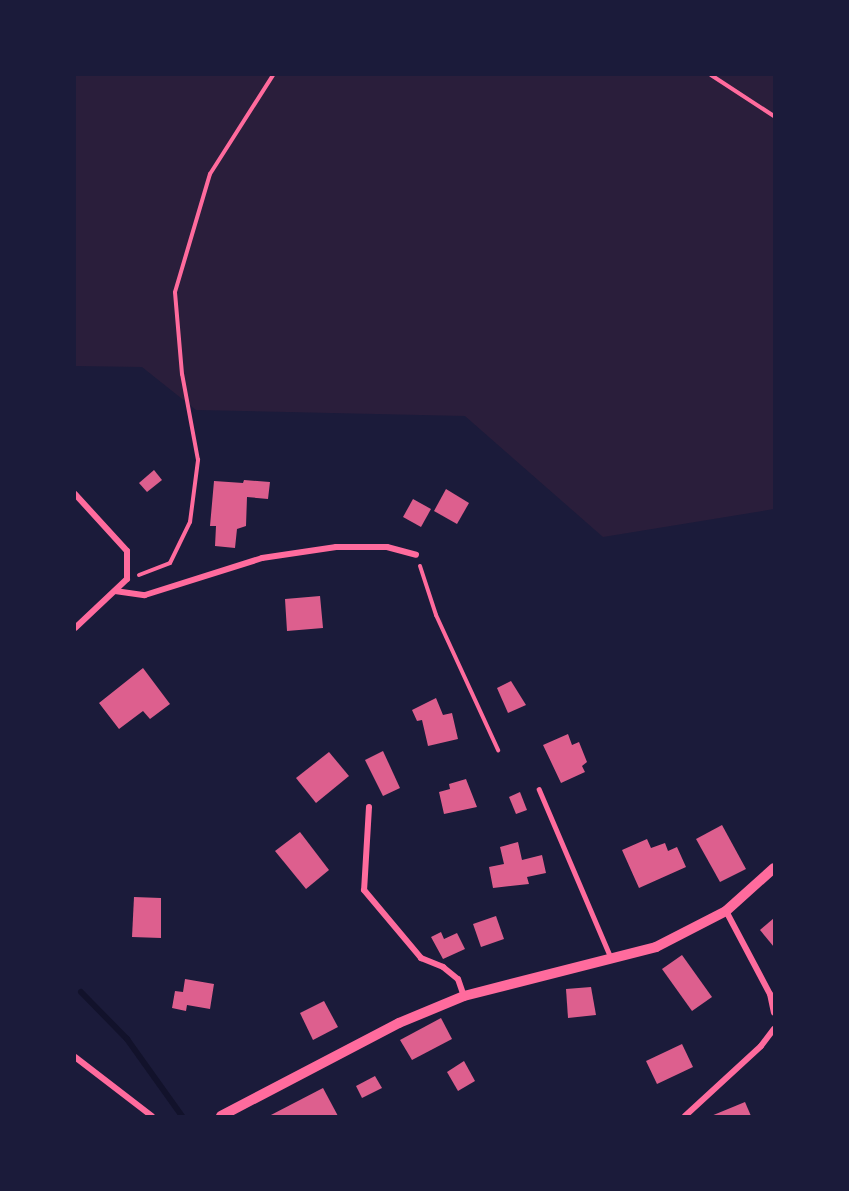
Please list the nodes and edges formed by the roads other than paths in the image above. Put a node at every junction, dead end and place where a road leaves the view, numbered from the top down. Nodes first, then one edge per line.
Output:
1 (75, 494) edge
2 (416, 555) road end
3 (115, 591) junction
4 (75, 628) edge
5 (539, 789) dead end
6 (369, 807) dead end
7 (774, 868) edge
8 (726, 912) junction
9 (612, 961) junction
10 (464, 996) junction
11 (774, 1013) edge
12 (774, 1029) edge
13 (75, 1057) edge
14 (152, 1116) edge
15 (221, 1116) edge
16 (685, 1116) edge

1 - 3 street
2 - 3 street
3 - 4 street
5 - 9 lane
6 - 10 street
7 - 8 street
8 - 9 street
8 - 11 street
9 - 10 street
10 - 15 street
12 - 16 street
13 - 14 street

